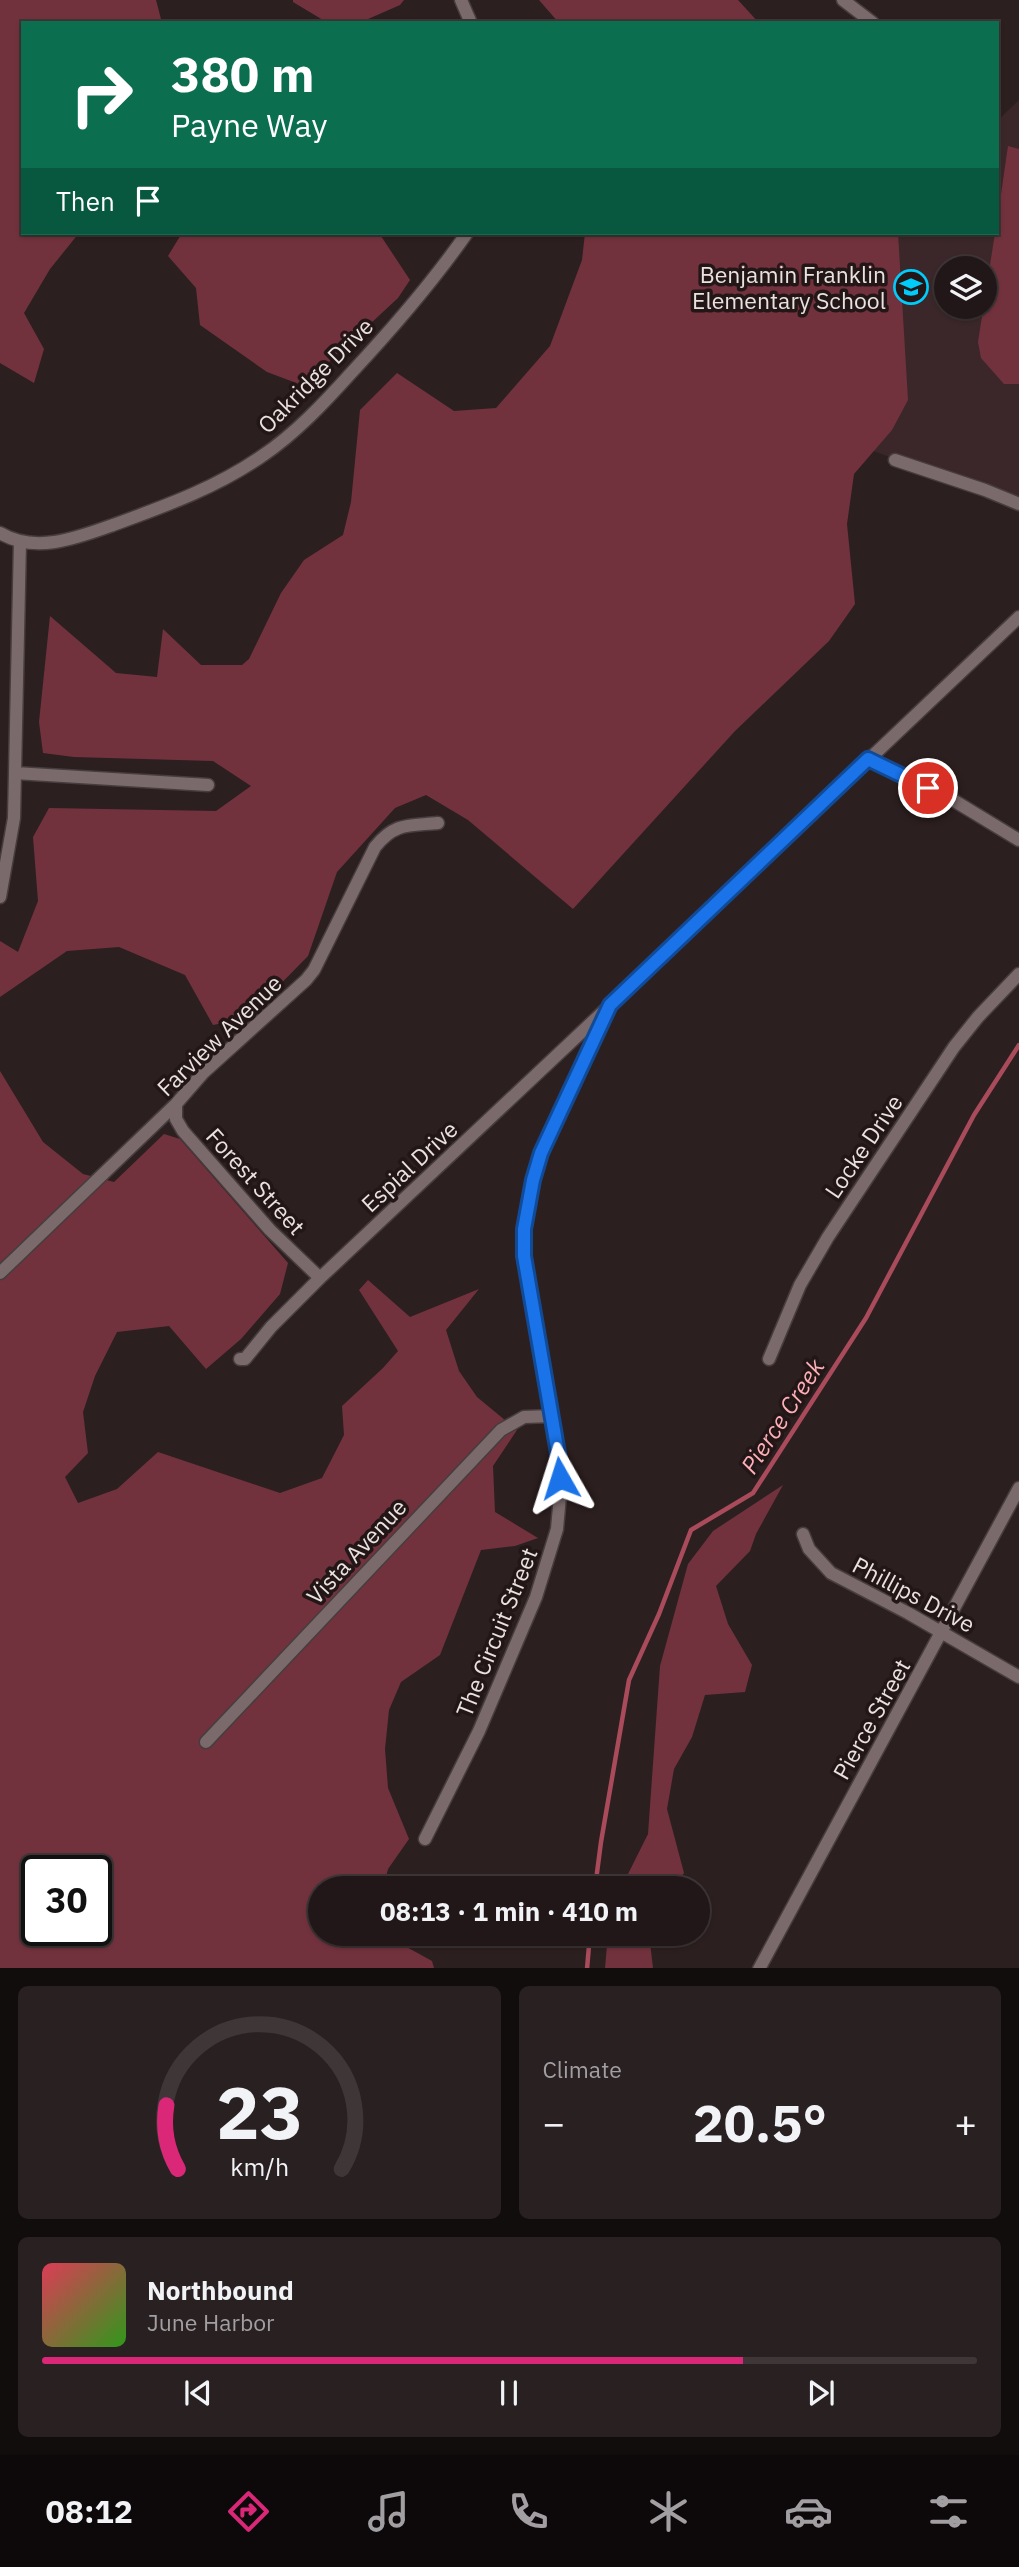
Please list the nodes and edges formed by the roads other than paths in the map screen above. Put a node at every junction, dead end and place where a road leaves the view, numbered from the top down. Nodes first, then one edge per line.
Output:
1 (461, 0) edge
2 (843, 0) edge
3 (470, 21) edge
4 (870, 21) edge
5 (466, 235) edge
6 (895, 460) dead end
7 (1019, 504) edge
8 (0, 533) edge
9 (20, 541) junction
10 (1019, 617) edge
11 (868, 759) junction
12 (15, 773) junction
13 (208, 785) dead end
14 (439, 823) dead end
15 (1019, 840) edge
16 (0, 897) edge
17 (1019, 974) edge
18 (610, 1005) junction
19 (176, 1104) junction
20 (0, 1273) edge
21 (320, 1278) junction
22 (240, 1359) dead end
23 (769, 1359) dead end
24 (552, 1416) junction
25 (1019, 1488) edge
26 (803, 1534) dead end
27 (942, 1632) junction
28 (1019, 1677) edge
29 (206, 1742) dead end
30 (425, 1839) dead end
31 (760, 1968) edge

1 - 3 street
2 - 4 street
5 - 9 street, Oakridge Drive
6 - 7 street
8 - 9 street, Oakridge Drive
9 - 12 street
10 - 11 street, The Circuit Street
11 - 15 street
11 - 18 street, The Circuit Street
12 - 13 street
12 - 16 street
14 - 19 street, Farview Avenue
17 - 23 street, Locke Drive
18 - 21 street, Espial Drive
18 - 24 street, The Circuit Street
19 - 20 street, Farview Avenue
19 - 21 street, Forest Street
21 - 22 street, Espial Drive
24 - 29 street, Vista Avenue
24 - 30 street, The Circuit Street
25 - 27 street, Pierce Street
26 - 27 street, Phillips Drive
27 - 28 street, Phillips Drive
27 - 31 street, Pierce Street

